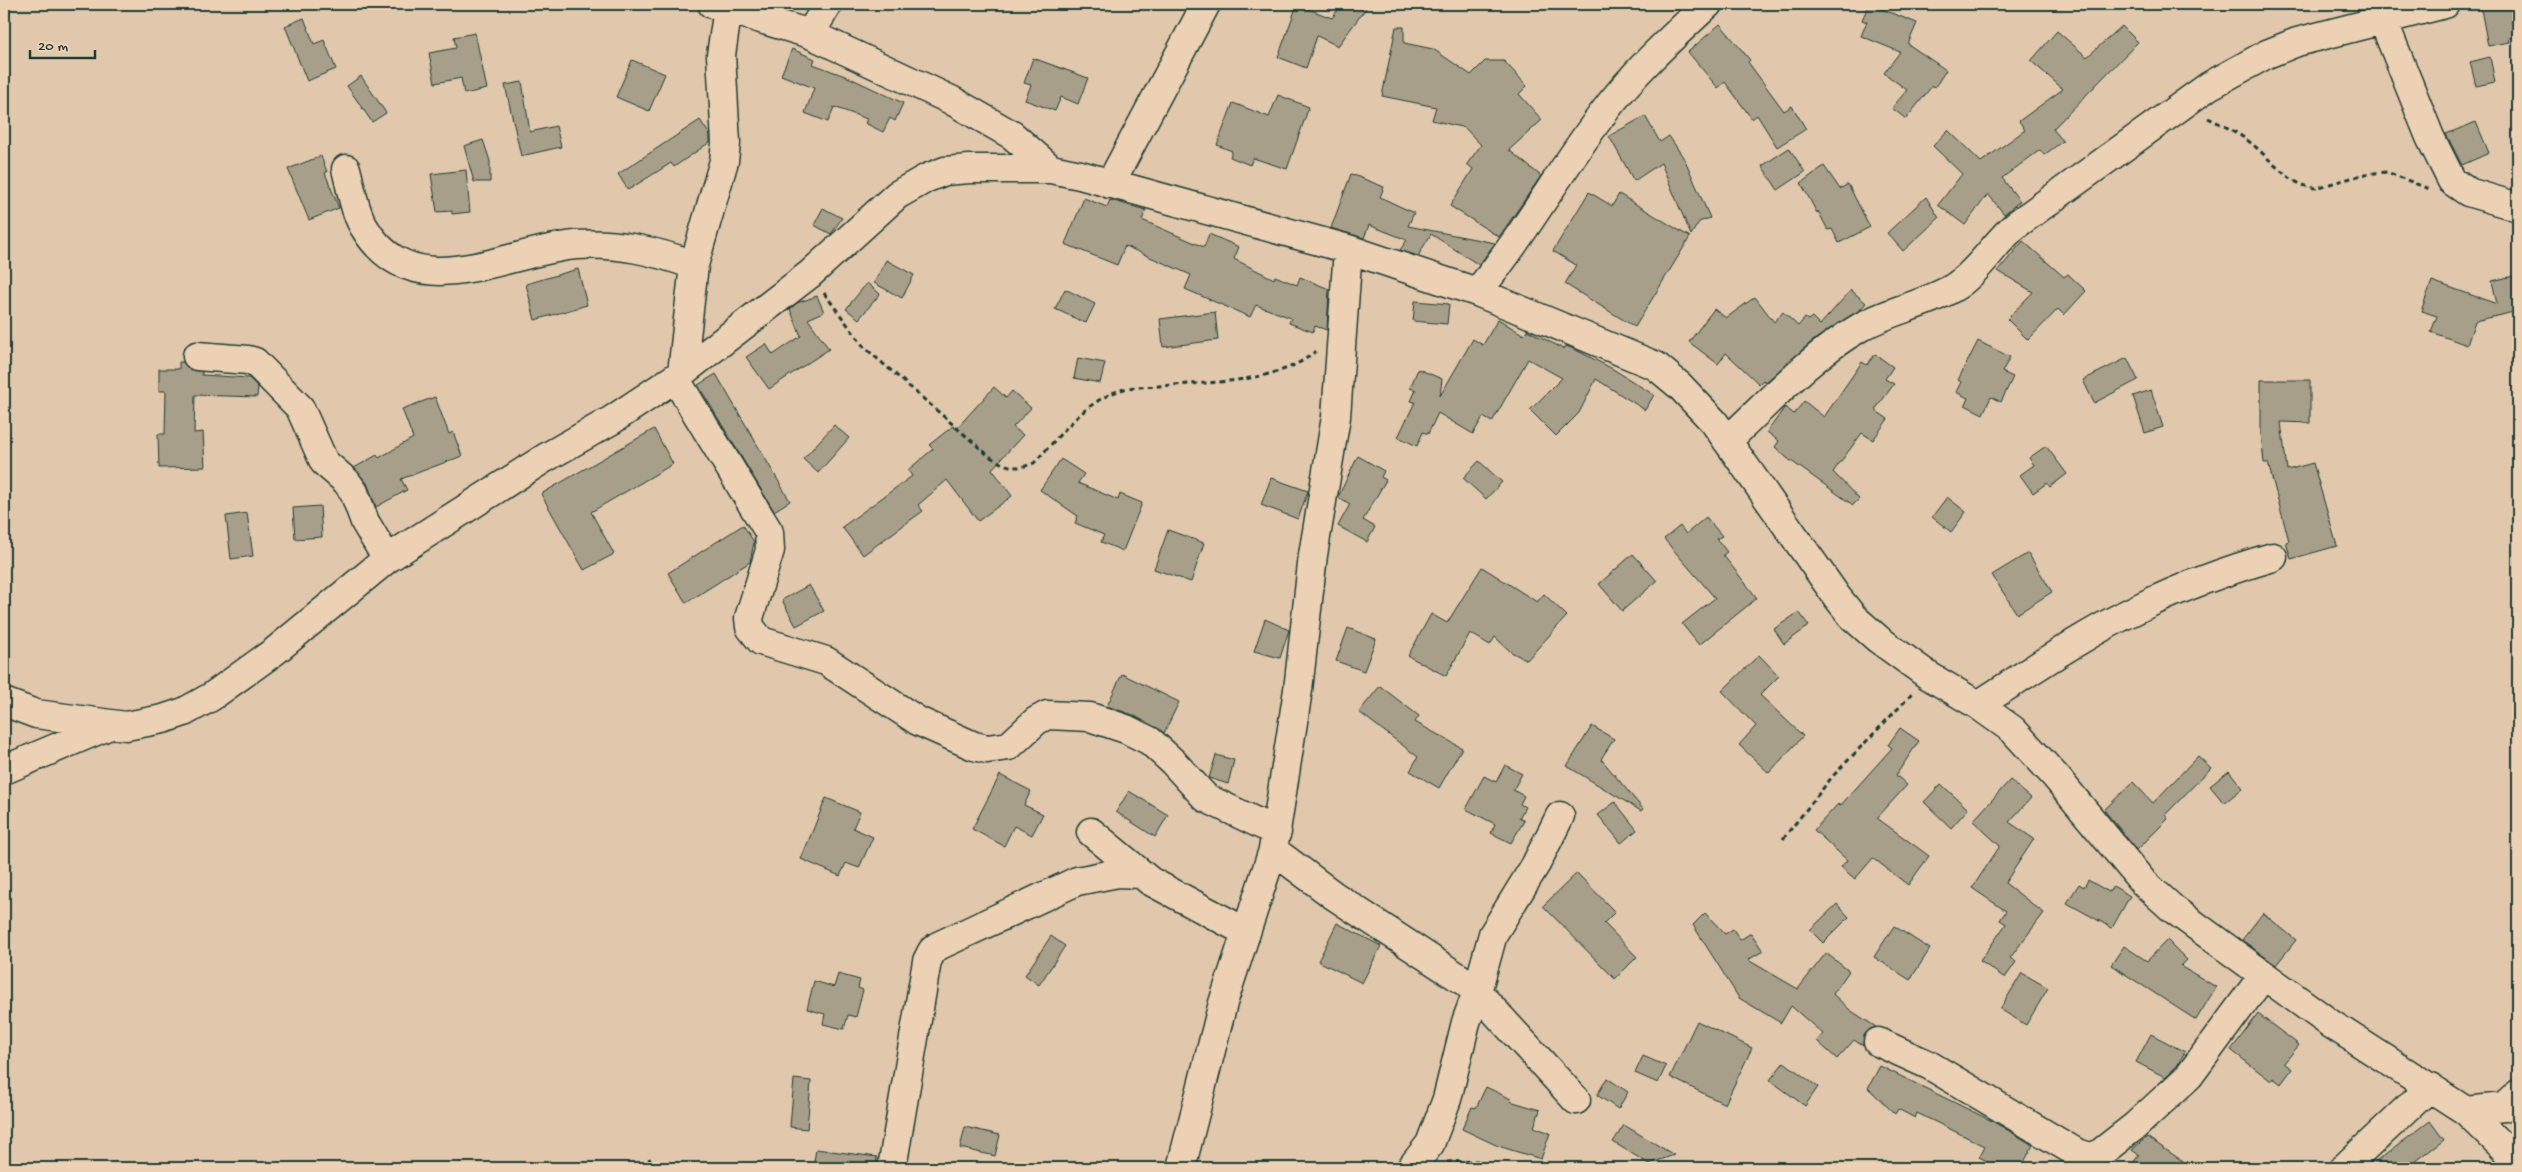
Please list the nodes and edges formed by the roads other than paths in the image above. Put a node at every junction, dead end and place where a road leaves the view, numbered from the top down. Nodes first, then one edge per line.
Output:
1 (828, 4) edge
2 (1206, 4) edge
3 (1708, 4) edge
4 (2445, 4) edge
5 (720, 6) edge
6 (2383, 20) junction
7 (810, 34) junction
8 (346, 169) dead end
9 (1052, 169) junction
10 (1110, 184) junction
11 (2518, 207) edge
12 (1348, 249) junction
13 (694, 265) junction
14 (1477, 292) junction
15 (197, 356) dead end
16 (678, 375) junction
17 (1727, 441) junction
18 (2273, 557) dead end
19 (387, 559) junction
20 (4, 702) edge
21 (1978, 705) junction
22 (111, 724) junction
23 (4, 770) edge
24 (1560, 816) dead end
25 (1091, 832) dead end
26 (1275, 841) junction
27 (1140, 874) junction
28 (1246, 932) junction
29 (2263, 976) junction
30 (1477, 992) junction
31 (1878, 1042) dead end
32 (2430, 1086) junction
33 (2518, 1094) edge
34 (1576, 1100) dead end
35 (2466, 1111) junction
36 (2518, 1162) edge
37 (1412, 1166) edge
38 (892, 1168) edge
39 (1181, 1168) edge
40 (2344, 1168) edge

1 - 7 street
2 - 10 street
3 - 14 street
4 - 6 street
5 - 7 street
5 - 13 street
6 - 11 street
6 - 17 street
7 - 9 street
8 - 13 street
9 - 10 street
9 - 16 street
10 - 12 street
12 - 14 street
12 - 26 street
13 - 16 street
14 - 17 street
15 - 19 street
16 - 19 street
16 - 26 street
17 - 21 street
18 - 21 street
19 - 22 street
20 - 22 street
21 - 29 street
22 - 23 street
24 - 30 street
25 - 27 street
26 - 28 street
26 - 30 street
27 - 28 street
27 - 38 street
28 - 39 street
29 - 31 street
29 - 32 street
30 - 34 street
30 - 37 street
32 - 35 street
32 - 40 street
33 - 35 street
35 - 36 street

